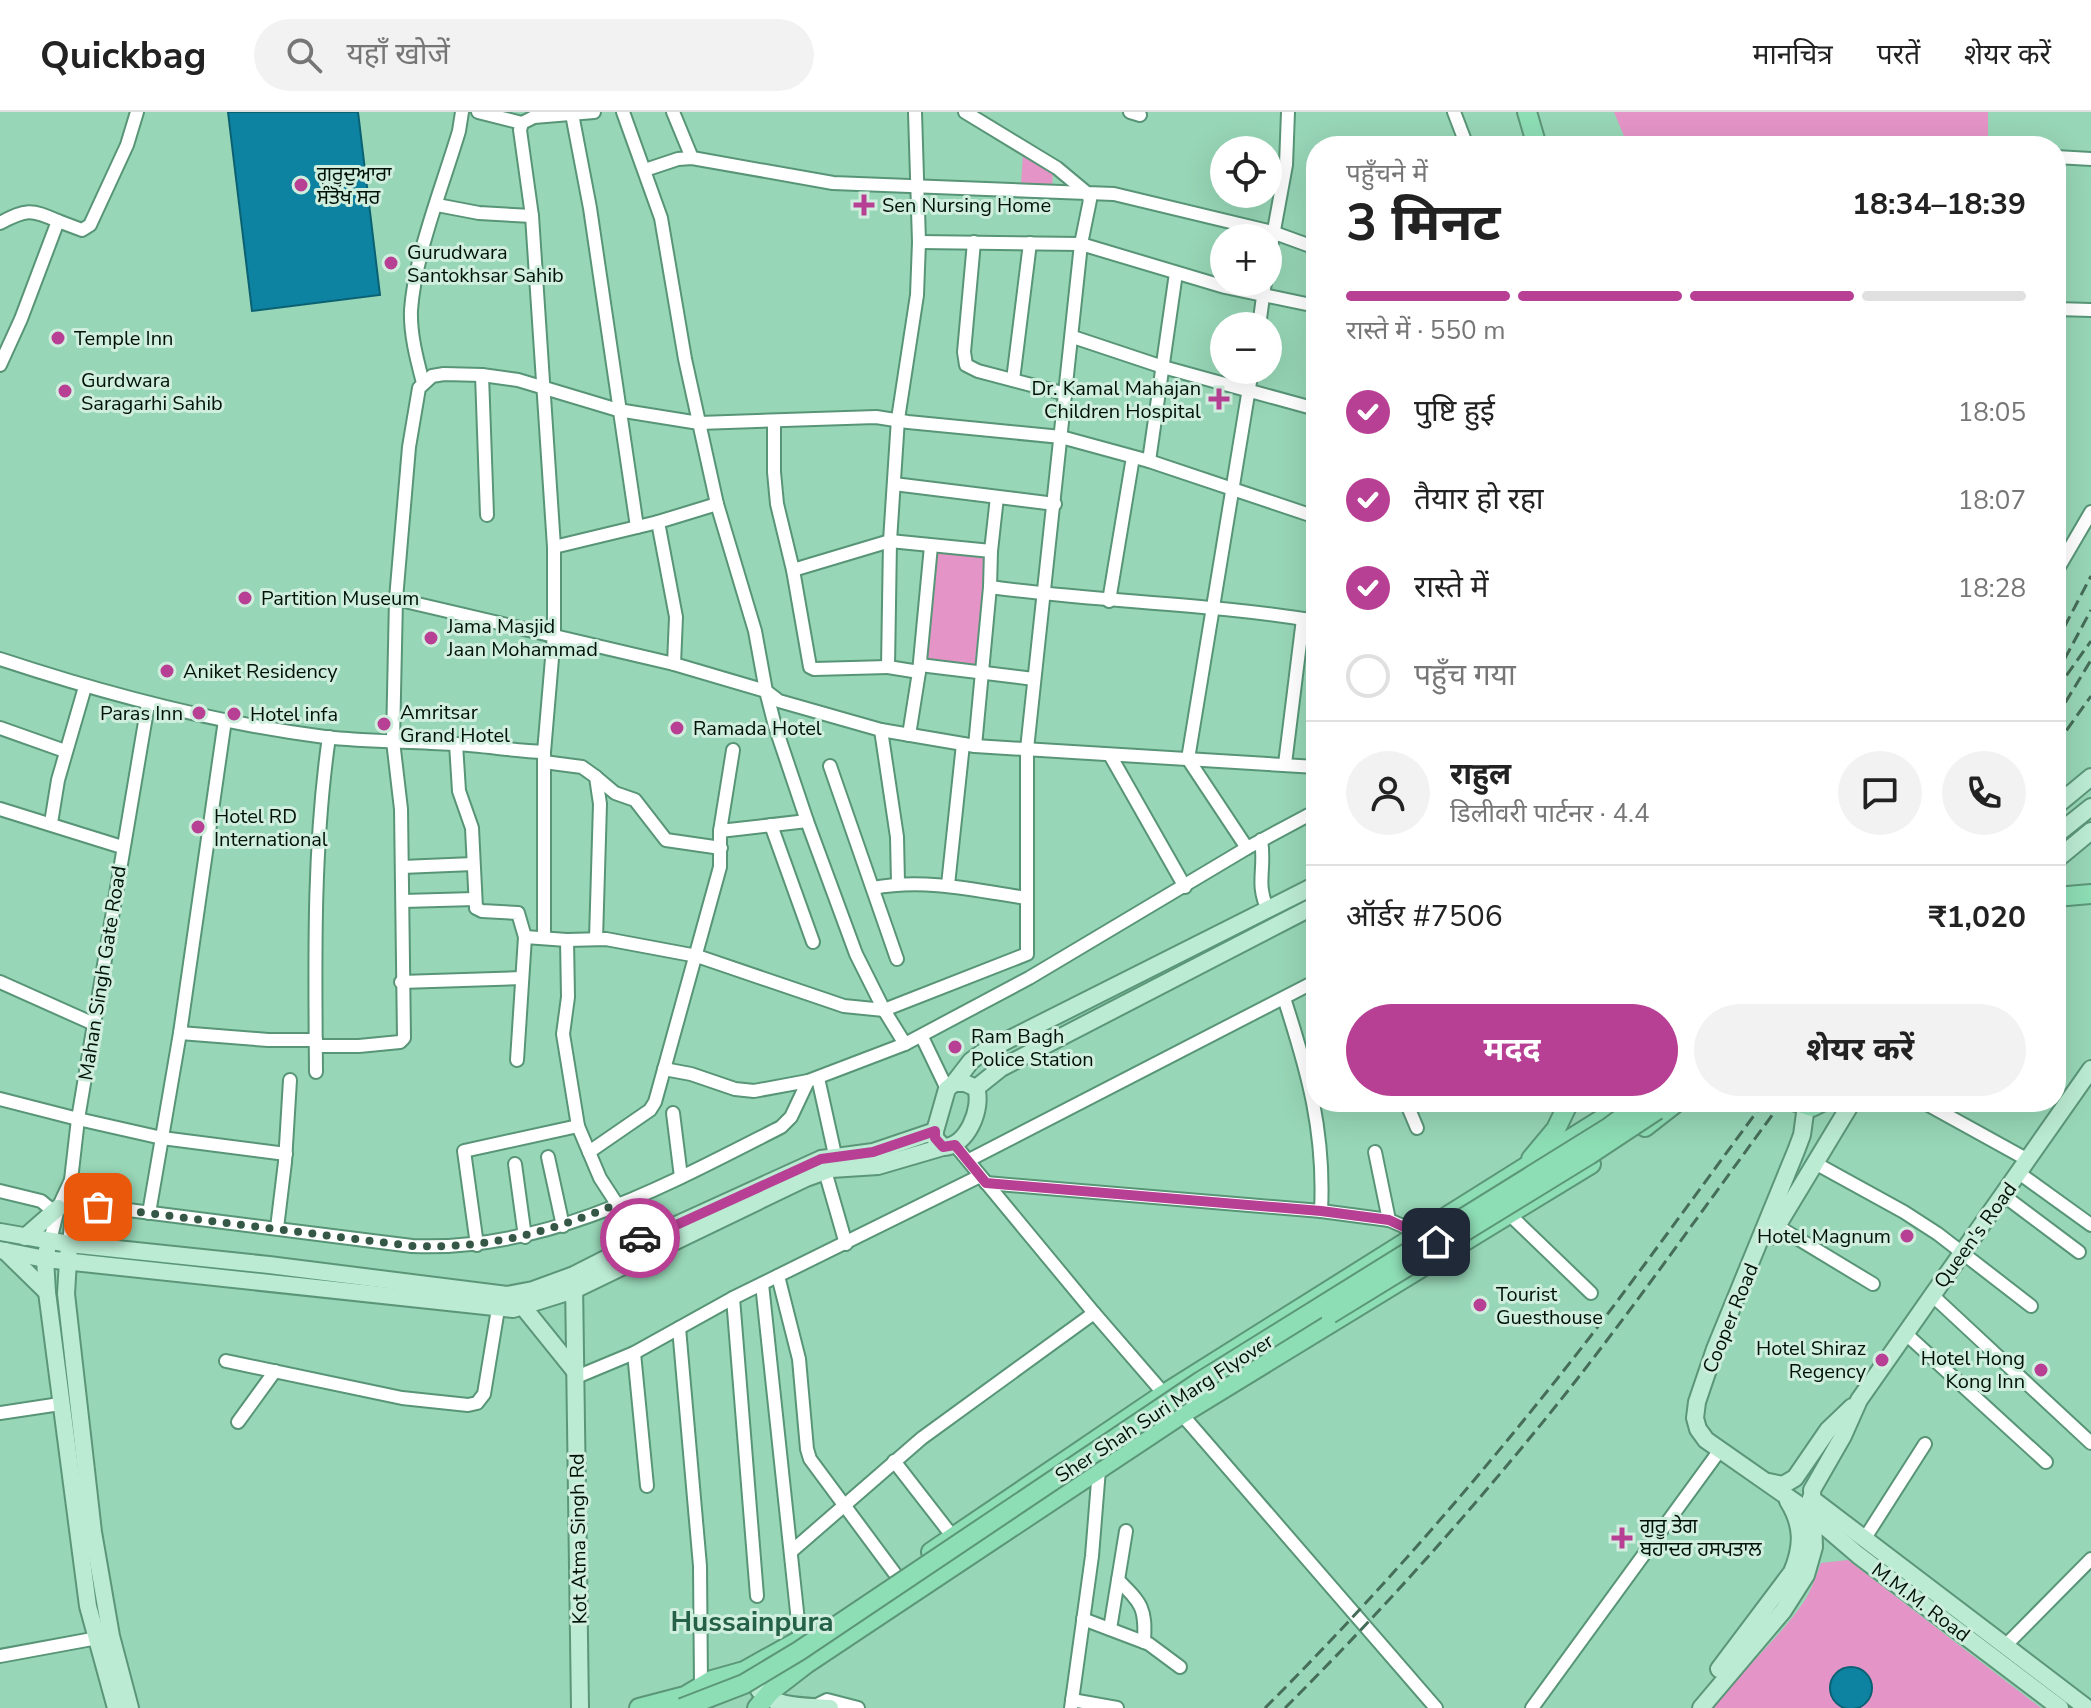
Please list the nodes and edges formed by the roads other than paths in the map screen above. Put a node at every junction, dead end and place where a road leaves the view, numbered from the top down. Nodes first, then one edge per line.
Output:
1 (137, 112) edge
2 (462, 112) edge
3 (478, 112) edge
4 (594, 112) edge
5 (623, 112) edge
6 (673, 112) edge
7 (915, 112) edge
8 (965, 112) edge
9 (1288, 112) edge
10 (1454, 112) edge
11 (1527, 112) edge
12 (572, 114) edge
13 (522, 123) junction
14 (1463, 136) edge
15 (1534, 136) edge
16 (692, 158) junction
17 (2066, 158) edge
18 (2091, 159) edge
19 (645, 170) junction
20 (917, 186) junction
21 (1087, 193) junction
22 (437, 205) junction
23 (532, 216) junction
24 (58, 221) junction
25 (0, 223) edge
26 (1239, 224) edge
27 (1274, 224) edge
28 (1282, 236) edge
29 (919, 242) junction
30 (974, 242) junction
31 (1030, 243) junction
32 (1081, 244) junction
33 (1306, 244) edge
34 (1176, 273) junction
35 (1210, 279) edge
36 (1282, 294) edge
37 (1306, 303) edge
38 (2066, 309) edge
39 (2091, 310) edge
40 (1073, 337) junction
41 (0, 365) edge
42 (1163, 367) junction
43 (482, 375) junction
44 (1013, 380) junction
45 (423, 383) junction
46 (1249, 384) edge
47 (545, 388) junction
48 (1248, 391) junction
49 (1066, 394) junction
50 (1306, 406) edge
51 (618, 410) junction
52 (898, 419) junction
53 (774, 421) junction
54 (699, 423) junction
55 (1061, 437) junction
56 (1133, 457) junction
57 (1149, 461) junction
58 (894, 484) junction
59 (1231, 489) junction
60 (997, 497) junction
61 (717, 504) junction
62 (1055, 504) junction
63 (2091, 512) edge
64 (1306, 514) edge
65 (487, 515) dead end
66 (658, 522) junction
67 (637, 527) junction
68 (890, 541) junction
69 (931, 546) junction
70 (554, 547) junction
71 (991, 551) junction
72 (2066, 555) edge
73 (793, 570) junction
74 (990, 587) junction
75 (1045, 595) junction
76 (396, 599) junction
77 (1109, 601) junction
78 (1212, 608) junction
79 (1306, 620) edge
80 (554, 635) junction
81 (1306, 638) edge
82 (0, 659) edge
83 (674, 664) junction
84 (888, 667) junction
85 (920, 668) junction
86 (981, 672) junction
87 (1034, 679) junction
88 (85, 687) junction
89 (766, 691) junction
90 (148, 704) junction
91 (225, 720) junction
92 (0, 728) edge
93 (881, 730) junction
94 (909, 735) junction
95 (329, 737) junction
96 (393, 741) junction
97 (456, 744) junction
98 (969, 745) junction
99 (1027, 749) junction
100 (733, 750) dead end
101 (65, 751) junction
102 (1110, 755) junction
103 (544, 757) junction
104 (1188, 759) junction
105 (1285, 764) junction
106 (830, 766) dead end
107 (1306, 766) edge
108 (596, 777) junction
109 (2091, 777) edge
110 (2091, 790) edge
111 (2066, 804) edge
112 (2066, 807) edge
113 (2091, 807) edge
114 (0, 809) edge
115 (1306, 816) edge
116 (807, 821) junction
117 (51, 823) junction
118 (771, 825) junction
119 (2066, 827) edge
120 (720, 831) junction
121 (2091, 831) edge
122 (1261, 840) junction
123 (122, 847) junction
124 (721, 848) junction
125 (1247, 848) junction
126 (2066, 852) edge
127 (473, 864) junction
128 (402, 867) junction
129 (898, 883) junction
130 (948, 885) junction
131 (1185, 887) junction
132 (873, 888) junction
133 (1306, 890) edge
134 (2091, 894) edge
135 (2066, 896) edge
136 (1026, 898) junction
137 (475, 899) junction
138 (403, 901) junction
139 (1268, 910) junction
140 (1306, 910) edge
141 (525, 937) junction
142 (544, 938) junction
143 (596, 939) junction
144 (567, 940) junction
145 (813, 942) dead end
146 (1027, 954) junction
147 (697, 956) junction
148 (897, 959) dead end
149 (522, 978) junction
150 (1029, 978) junction
151 (0, 982) edge
152 (401, 982) junction
153 (1306, 986) edge
154 (1284, 998) junction
155 (884, 1010) junction
156 (94, 1024) junction
157 (180, 1033) junction
158 (922, 1037) junction
159 (316, 1043) junction
160 (905, 1044) junction
161 (517, 1060) dead end
162 (1306, 1068) edge
163 (664, 1069) junction
164 (2091, 1069) edge
165 (316, 1072) dead end
166 (813, 1079) junction
167 (290, 1080) dead end
168 (951, 1086) junction
169 (976, 1088) junction
170 (0, 1099) edge
171 (2066, 1105) edge
172 (1315, 1112) edge
173 (1410, 1112) edge
174 (1564, 1112) edge
175 (1614, 1112) edge
176 (1641, 1112) edge
177 (1647, 1112) edge
178 (1664, 1112) edge
179 (1806, 1112) edge
180 (1846, 1112) edge
181 (1938, 1112) edge
182 (2061, 1112) edge
183 (673, 1113) dead end
184 (78, 1119) junction
185 (578, 1126) junction
186 (1417, 1128) dead end
187 (162, 1138) junction
188 (944, 1141) junction
189 (589, 1152) junction
190 (1375, 1152) dead end
191 (286, 1154) junction
192 (548, 1157) dead end
193 (969, 1160) junction
194 (1815, 1163) junction
195 (515, 1164) dead end
196 (833, 1165) junction
197 (2023, 1167) junction
198 (1519, 1173) junction
199 (681, 1177) junction
200 (983, 1180) junction
201 (0, 1191) edge
202 (2003, 1195) junction
203 (617, 1204) junction
204 (61, 1207) junction
205 (1321, 1211) junction
206 (149, 1213) junction
207 (1510, 1215) junction
208 (1389, 1220) junction
209 (2091, 1225) edge
210 (563, 1226) junction
211 (1777, 1226) junction
212 (277, 1228) junction
213 (0, 1232) edge
214 (1420, 1232) junction
215 (25, 1237) junction
216 (525, 1237) junction
217 (50, 1241) junction
218 (641, 1241) junction
219 (846, 1244) junction
220 (477, 1245) junction
221 (2, 1250) edge
222 (1451, 1251) junction
223 (68, 1252) junction
224 (1963, 1252) junction
225 (2079, 1252) dead end
226 (45, 1259) junction
227 (92, 1263) junction
228 (778, 1276) junction
229 (1745, 1279) junction
230 (574, 1283) junction
231 (762, 1284) junction
232 (1873, 1284) dead end
233 (47, 1292) junction
234 (1591, 1293) dead end
235 (1932, 1295) junction
236 (733, 1298) junction
237 (2031, 1306) dead end
238 (524, 1308) junction
239 (68, 1309) junction
240 (498, 1309) junction
241 (1094, 1313) junction
242 (679, 1328) junction
243 (1905, 1333) junction
244 (634, 1353) junction
245 (226, 1361) dead end
246 (275, 1371) junction
247 (574, 1374) junction
248 (1164, 1394) junction
249 (1859, 1400) junction
250 (60, 1404) junction
251 (0, 1413) edge
252 (1182, 1414) junction
253 (238, 1422) dead end
254 (2091, 1443) edge
255 (1925, 1444) dead end
256 (1720, 1450) junction
257 (894, 1461) junction
258 (2046, 1462) dead end
259 (1099, 1469) junction
260 (1766, 1481) junction
261 (647, 1486) dead end
262 (1784, 1494) junction
263 (1811, 1498) junction
264 (845, 1505) junction
265 (1813, 1516) junction
266 (1126, 1531) dead end
267 (953, 1537) junction
268 (1865, 1538) junction
269 (793, 1550) junction
270 (1858, 1555) junction
271 (2091, 1559) edge
272 (1809, 1565) junction
273 (896, 1575) junction
274 (1118, 1580) junction
275 (757, 1596) dead end
276 (1083, 1619) junction
277 (1110, 1629) junction
278 (104, 1637) junction
279 (800, 1640) junction
280 (1144, 1642) junction
281 (2006, 1645) junction
282 (0, 1656) edge
283 (1180, 1667) dead end
284 (744, 1671) junction
285 (686, 1700) edge
286 (760, 1700) edge
287 (1072, 1704) edge
288 (2088, 1704) edge
289 (813, 1707) edge
290 (116, 1708) edge
291 (130, 1708) edge
292 (580, 1708) edge
293 (639, 1708) edge
294 (712, 1708) edge
295 (830, 1708) edge
296 (858, 1708) edge
297 (1117, 1708) edge
298 (1436, 1708) edge
299 (1532, 1708) edge
300 (1689, 1708) edge
301 (1701, 1708) edge
302 (2060, 1708) edge

1 - 24 street
2 - 22 street
3 - 13 street
4 - 12 street
5 - 19 street
6 - 16 street
7 - 20 street
8 - 21 street
9 - 27 street
10 - 14 street
11 - 15 highway
12 - 13 street
12 - 51 street
13 - 23 street
16 - 19 street
16 - 20 street
17 - 18 street
19 - 54 street
20 - 21 street
20 - 29 street
21 - 26 street
21 - 32 street
22 - 23 street
22 - 45 street
23 - 47 street
24 - 25 street
24 - 41 street
28 - 33 street
29 - 30 street
29 - 52 street
30 - 31 street
30 - 44 street
31 - 32 street
31 - 44 street
32 - 34 street
32 - 40 street
34 - 35 street
34 - 42 street
36 - 37 street
38 - 39 street
40 - 42 street
40 - 49 street
42 - 48 street
42 - 57 street
43 - 45 street
43 - 47 street
43 - 65 street
44 - 49 street
45 - 76 street
46 - 48 street
47 - 51 street
47 - 70 street
48 - 50 street
48 - 59 street
49 - 55 street
51 - 54 street
51 - 67 street
52 - 53 street
52 - 55 street
52 - 58 street
53 - 54 street
53 - 73 street
54 - 61 street
55 - 56 street
55 - 62 street
56 - 57 street
56 - 77 street
57 - 59 street
58 - 60 street
58 - 68 street
59 - 64 street
59 - 78 street
60 - 62 street
60 - 71 street
61 - 66 street
61 - 89 street
62 - 75 street
63 - 72 street
66 - 67 street
66 - 83 street
67 - 70 street
68 - 69 street
68 - 73 street
68 - 84 street
69 - 71 street
69 - 85 street
70 - 80 street
71 - 74 street
73 - 84 street
74 - 75 street
74 - 86 street
75 - 77 street
75 - 87 street
76 - 80 street
76 - 96 street
77 - 78 street
78 - 79 street
78 - 104 street
80 - 83 street
80 - 103 street
81 - 105 street
82 - 88 street
83 - 89 street
84 - 85 street
85 - 86 street
85 - 94 street
86 - 87 street
86 - 98 street
87 - 99 street
88 - 90 street
88 - 101 street
89 - 93 street
89 - 116 street
90 - 91 street
90 - 123 street, Mahan Singh Gate Road
91 - 95 street
91 - 157 street
92 - 101 street
93 - 94 street
93 - 129 street
94 - 98 street
95 - 96 street
95 - 159 street
96 - 97 street
96 - 128 street
97 - 103 street
97 - 127 street
98 - 99 street
98 - 130 street
99 - 102 street
99 - 136 street
100 - 120 street
101 - 117 street
102 - 104 street
102 - 131 street
103 - 108 street
103 - 142 street
104 - 105 street
104 - 125 street
105 - 107 street
106 - 132 street
108 - 124 street
108 - 143 street
109 - 111 main road
110 - 112 main road
113 - 119 main road
114 - 117 street
115 - 122 street
116 - 118 street
116 - 155 street
117 - 123 street
118 - 120 street
118 - 145 street
120 - 124 street
121 - 126 main road
122 - 125 street
122 - 139 street
123 - 156 street, Mahan Singh Gate Road
124 - 147 street
125 - 131 street
127 - 128 street
127 - 137 street
128 - 138 street
129 - 130 street
129 - 132 street
130 - 136 street
131 - 150 street
132 - 148 street
133 - 139 main road
134 - 135 highway
136 - 146 street
137 - 138 street
137 - 141 street
138 - 152 street
139 - 168 main road
140 - 169 main road
141 - 142 street
141 - 149 street
142 - 144 street
143 - 144 street
143 - 147 street
144 - 185 street
146 - 150 street
146 - 155 street
147 - 155 street
147 - 163 street
149 - 152 street
149 - 161 street
150 - 158 street
151 - 156 street
152 - 159 street
153 - 154 street
154 - 162 street
154 - 193 street
155 - 160 street
156 - 184 street, Mahan Singh Gate Road
157 - 159 street
157 - 187 street
158 - 160 street
158 - 168 street
159 - 165 street
160 - 166 street
163 - 166 street
163 - 189 street
164 - 171 main road, Queen's Road
166 - 196 street
166 - 199 street
167 - 191 street
168 - 169 main road
168 - 188 main road
169 - 188 main road
170 - 184 street
172 - 205 street
173 - 186 street
174 - 198 highway
175 - 198 highway
176 - 285 highway, Sher Shah Suri Marg Flyover, bridge
177 - 294 highway, Sher Shah Suri Marg Flyover, bridge
178 - 207 highway
179 - 229 main road, Cooper Road
180 - 194 main road
181 - 197 street
182 - 197 main road, Queen's Road
183 - 199 street
184 - 187 street
184 - 204 street, Mahan Singh Gate Road
185 - 189 street
185 - 220 street
187 - 191 street
187 - 206 street
188 - 193 street
188 - 196 main road
189 - 203 street
190 - 208 street
191 - 212 street
192 - 210 street
193 - 200 street
194 - 211 main road
194 - 224 street
195 - 216 street
196 - 218 main road
196 - 219 street
196 - 230 main road
197 - 202 main road, Queen's Road
197 - 209 street
198 - 214 highway
199 - 203 street
200 - 205 street
200 - 219 street
200 - 241 street
201 - 204 street
202 - 224 main road, Queen's Road
202 - 225 street
203 - 210 street
203 - 218 street
204 - 206 street
204 - 215 main road
204 - 217 street
204 - 223 street
205 - 208 street
206 - 212 street
207 - 222 highway
207 - 234 street
208 - 214 street
210 - 216 street
211 - 229 main road
211 - 232 street
212 - 220 street
213 - 215 main road
214 - 222 street
214 - 248 highway
215 - 217 main road
216 - 220 street
217 - 223 main road
217 - 226 main road
218 - 230 main road
219 - 228 street
221 - 226 main road
221 - 233 main road
222 - 252 highway
223 - 226 main road
223 - 227 main road
223 - 230 main road
223 - 239 main road
224 - 235 main road, Queen's Road
224 - 237 street
226 - 233 main road
227 - 239 main road
227 - 240 main road
228 - 231 street
228 - 264 street
229 - 256 main road, Cooper Road
230 - 238 main road
230 - 247 main road, Kot Atma Singh Rd
231 - 236 street
231 - 269 street
233 - 250 main road
235 - 243 main road, Queen's Road
235 - 254 street
236 - 242 street
236 - 275 street
238 - 240 main road
238 - 247 main road
239 - 278 main road
240 - 246 street
241 - 248 street
241 - 257 street
242 - 244 street
242 - 285 street
243 - 249 main road, Queen's Road
243 - 258 street
244 - 247 street
244 - 261 street
245 - 246 street
246 - 253 street
247 - 292 main road, Kot Atma Singh Rd
248 - 252 street
248 - 267 highway
249 - 260 main road, Queen's Road
249 - 263 main road, Queen's Road
250 - 251 street
250 - 278 main road
252 - 259 highway
252 - 298 street
255 - 268 street
256 - 260 main road, Cooper Road
256 - 299 street
257 - 264 street
257 - 267 street
259 - 276 street
259 - 286 highway
260 - 262 main road, Cooper Road
262 - 265 main road, M.M.M. Road
262 - 300 main road
263 - 265 main road
263 - 268 main road, M.M.M. Road
264 - 269 street
264 - 273 street
265 - 270 main road, M.M.M. Road
265 - 272 main road
266 - 274 street
267 - 273 highway
268 - 281 main road, M.M.M. Road
269 - 279 street
270 - 272 main road
270 - 302 main road, M.M.M. Road
271 - 281 street
272 - 301 main road
273 - 279 highway
274 - 277 street
274 - 280 street
276 - 277 street
276 - 287 street
277 - 280 street
278 - 282 street
278 - 290 main road
278 - 291 main road
279 - 284 highway
280 - 283 street
281 - 288 main road, M.M.M. Road
284 - 285 highway
284 - 286 highway
285 - 293 highway
286 - 289 main road
287 - 297 street
289 - 295 main road
289 - 296 street

